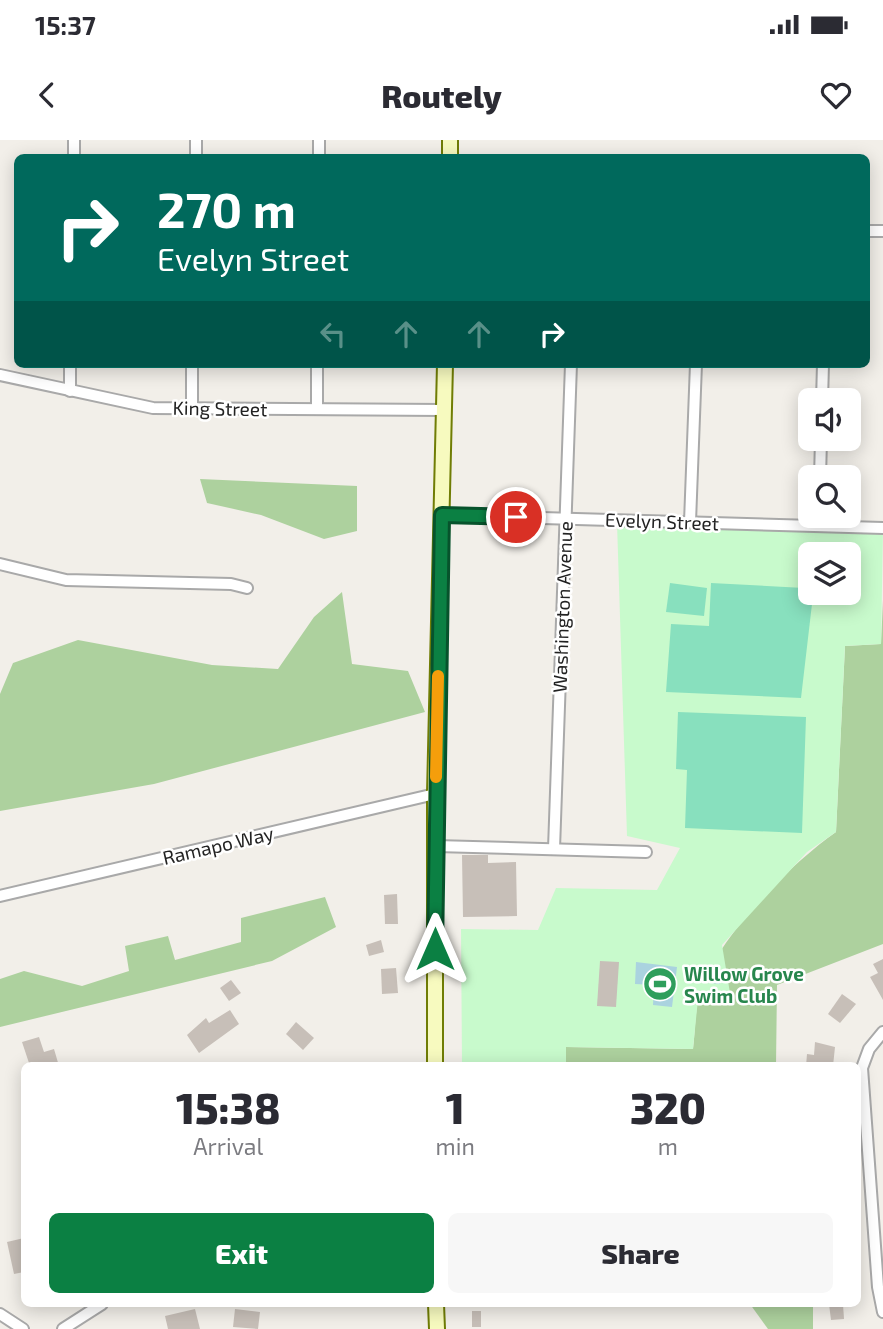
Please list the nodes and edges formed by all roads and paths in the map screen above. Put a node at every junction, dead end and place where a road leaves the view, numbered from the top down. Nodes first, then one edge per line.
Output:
1 (70, 368) edge
2 (192, 368) edge
3 (317, 368) edge
4 (445, 368) edge
5 (571, 368) edge
6 (696, 368) edge
7 (823, 368) edge
8 (0, 375) edge
9 (822, 388) edge
10 (69, 391) junction
11 (192, 408) junction
12 (317, 409) junction
13 (444, 411) junction
14 (442, 515) junction
15 (565, 519) junction
16 (798, 521) edge
17 (690, 522) junction
18 (861, 526) edge
19 (883, 528) edge
20 (0, 564) edge
21 (247, 588) dead end
22 (435, 794) junction
23 (436, 846) junction
24 (554, 849) junction
25 (646, 852) dead end
26 (0, 896) edge
27 (883, 1032) edge
28 (435, 1062) edge
29 (870, 1174) junction
30 (861, 1175) edge
31 (881, 1293) edge
32 (97, 1307) edge
33 (436, 1307) edge
34 (883, 1312) edge
35 (0, 1314) edge
36 (23, 1329) edge
37 (64, 1329) edge
38 (437, 1329) edge

1 - 10 street
2 - 11 street
3 - 12 street
4 - 13 main road
5 - 15 street, Washington Avenue
6 - 17 street
7 - 9 street
8 - 10 street, King Street
10 - 11 street, King Street
11 - 12 street, King Street
12 - 13 street, King Street
13 - 14 main road
14 - 15 street, Evelyn Street
14 - 22 main road
15 - 17 street, Evelyn Street
15 - 24 street, Washington Avenue
16 - 17 street, Evelyn Street
18 - 19 street, Evelyn Street
20 - 21 street
22 - 23 main road
22 - 26 street, Ramapo Way
23 - 24 street
23 - 28 main road
24 - 25 street
27 - 29 street
29 - 30 street
29 - 31 street
31 - 34 street
32 - 37 street
33 - 38 main road
35 - 36 street

